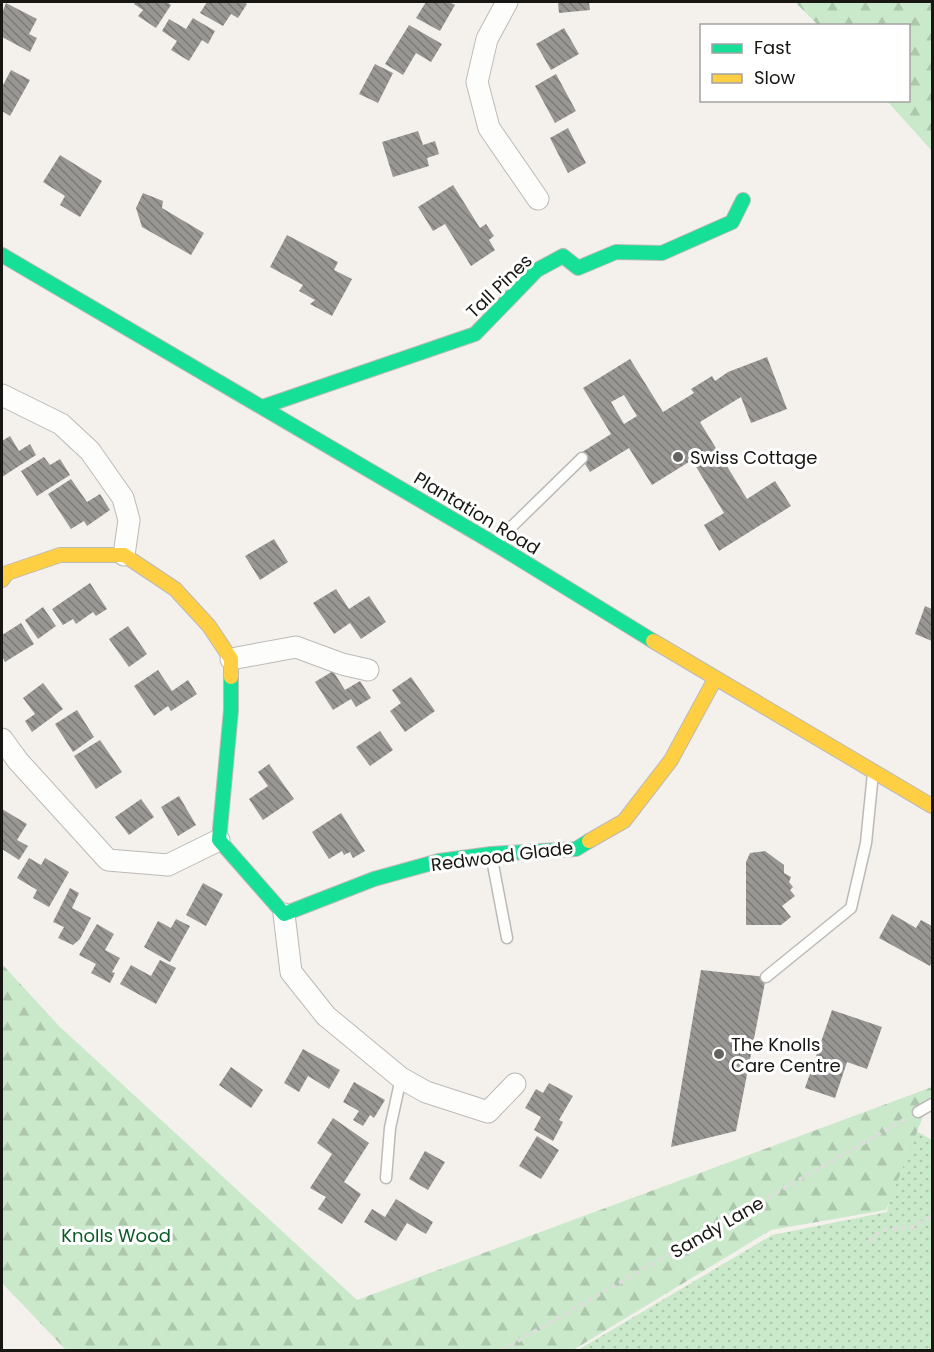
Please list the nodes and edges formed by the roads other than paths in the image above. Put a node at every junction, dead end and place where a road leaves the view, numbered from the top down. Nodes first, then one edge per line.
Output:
1 (507, 2) edge
2 (538, 200) dead end
3 (743, 200) dead end
4 (2, 255) edge
5 (2, 395) edge
6 (262, 407) junction
7 (582, 458) dead end
8 (495, 544) junction
9 (124, 555) junction
10 (2, 580) edge
11 (231, 658) junction
12 (368, 670) dead end
13 (715, 679) junction
14 (2, 739) edge
15 (873, 773) junction
16 (933, 806) edge
17 (219, 840) junction
18 (491, 854) junction
19 (284, 914) junction
20 (507, 938) dead end
21 (766, 977) dead end
22 (401, 1078) junction
23 (515, 1084) dead end
24 (933, 1104) edge
25 (918, 1112) road end
26 (386, 1178) dead end

1 - 2 street
3 - 6 street, Tall Pines
4 - 6 street, Plantation Road
5 - 9 street
6 - 8 street, Plantation Road
7 - 8 lane
8 - 13 street, Plantation Road
9 - 10 street
9 - 11 street
11 - 12 street
11 - 17 street
13 - 15 street, Plantation Road
13 - 18 street, Redwood Glade
14 - 17 street
15 - 16 street, Plantation Road
15 - 21 lane
17 - 19 street
18 - 19 street, Redwood Glade
18 - 20 lane
19 - 22 street
22 - 23 street
22 - 26 lane
24 - 25 lane

